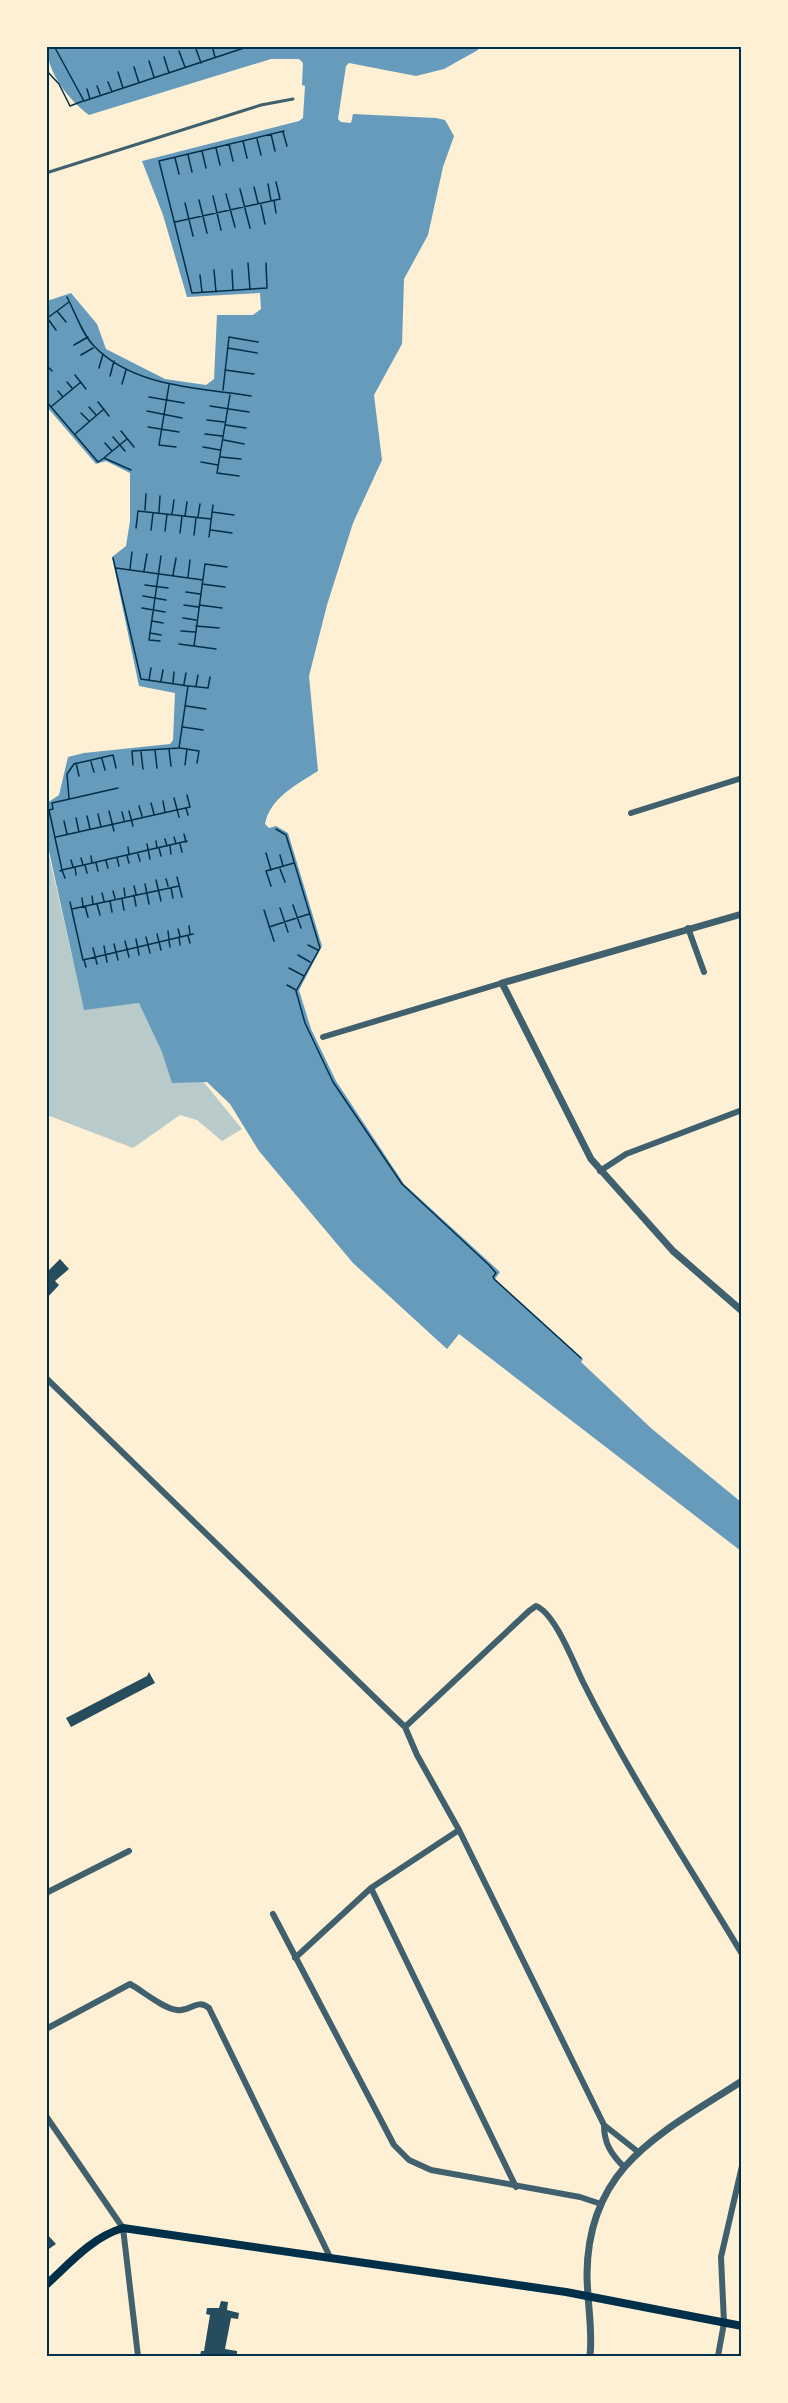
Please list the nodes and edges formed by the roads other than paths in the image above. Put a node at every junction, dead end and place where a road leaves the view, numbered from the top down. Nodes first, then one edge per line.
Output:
1 (293, 99) dead end
2 (46, 173) edge
3 (741, 778) edge
4 (631, 813) dead end
5 (741, 914) edge
6 (688, 928) junction
7 (704, 972) dead end
8 (502, 983) junction
9 (323, 1037) dead end
10 (741, 1110) edge
11 (600, 1171) junction
12 (741, 1311) edge
13 (46, 1378) edge
14 (405, 1727) junction
15 (459, 1830) junction
16 (129, 1851) dead end
17 (371, 1888) junction
18 (46, 1893) edge
19 (273, 1914) dead end
20 (741, 1954) edge
21 (295, 1958) junction
22 (46, 2029) edge
23 (741, 2081) edge
24 (46, 2116) edge
25 (604, 2125) junction
26 (637, 2151) junction
27 (741, 2166) edge
28 (624, 2167) junction
29 (516, 2187) junction
30 (601, 2204) junction
31 (123, 2228) junction
32 (330, 2257) junction
33 (46, 2285) edge
34 (589, 2296) junction
35 (724, 2323) junction
36 (741, 2326) edge
37 (138, 2356) edge
38 (590, 2356) edge
39 (718, 2356) edge

1 - 2 lane
3 - 4 street
5 - 6 street
6 - 7 street
6 - 8 street
8 - 9 street
8 - 11 street
10 - 11 street
11 - 12 street
13 - 14 street
14 - 15 street
14 - 20 street
15 - 17 street
15 - 25 street
16 - 18 street
17 - 21 street
17 - 29 street
19 - 21 street
21 - 29 street
22 - 32 street
23 - 26 street
24 - 31 street
25 - 26 street
25 - 28 street
26 - 28 street
27 - 35 street
28 - 30 street
29 - 30 street
30 - 34 street
31 - 32 main road
31 - 33 main road
31 - 37 street
32 - 34 main road
34 - 35 main road
34 - 38 street
35 - 36 main road
35 - 39 street

